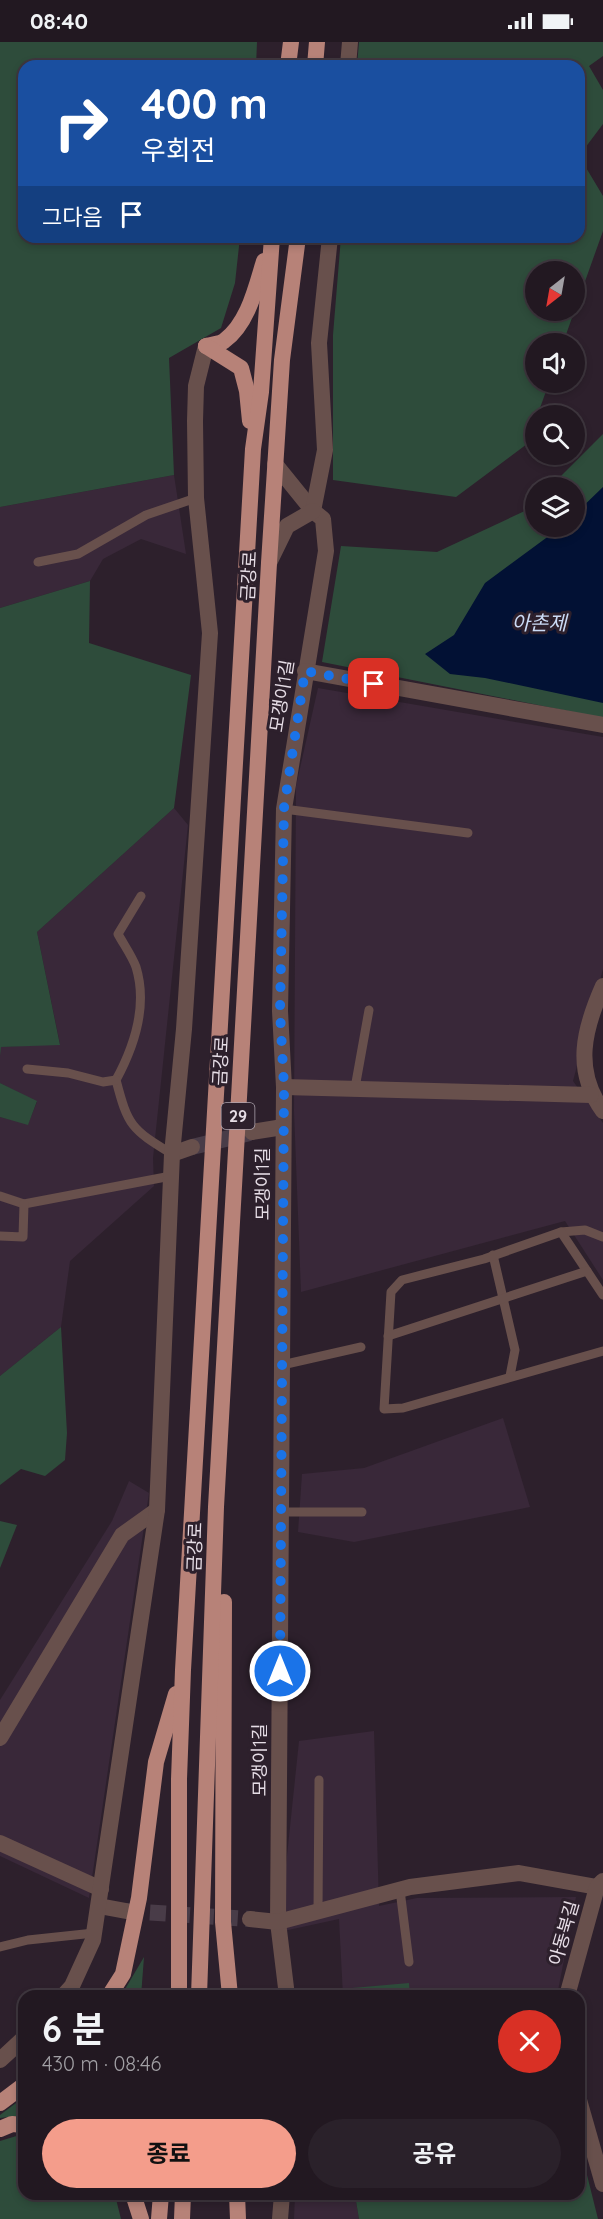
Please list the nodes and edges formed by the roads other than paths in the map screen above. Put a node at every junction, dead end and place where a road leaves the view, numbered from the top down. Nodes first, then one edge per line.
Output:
1 (291, 42) edge
2 (317, 42) edge
3 (350, 42) edge
4 (289, 60) edge
5 (316, 60) edge
6 (348, 60) edge
7 (269, 243) edge
8 (271, 243) edge
9 (297, 243) edge
10 (329, 243) edge
11 (206, 346) junction
12 (253, 449) junction
13 (275, 464) junction
14 (196, 498) junction
15 (313, 511) junction
16 (38, 561) dead end
17 (269, 563) junction
18 (305, 671) junction
19 (603, 725) edge
20 (284, 808) junction
21 (468, 833) dead end
22 (141, 896) dead end
23 (603, 986) edge
24 (369, 1010) dead end
25 (27, 1069) dead end
26 (117, 1080) junction
27 (284, 1087) junction
28 (355, 1088) junction
29 (591, 1095) junction
30 (603, 1111) edge
31 (283, 1127) junction
32 (252, 1132) tunnel mouth
33 (192, 1147) tunnel mouth
34 (172, 1154) junction
35 (171, 1176) junction
36 (0, 1196) edge
37 (24, 1204) junction
38 (561, 1232) junction
39 (0, 1236) edge
40 (603, 1237) edge
41 (493, 1255) junction
42 (587, 1271) junction
43 (603, 1295) edge
44 (505, 1298) junction
45 (388, 1336) junction
46 (361, 1347) dead end
47 (603, 1351) edge
48 (282, 1365) junction
49 (510, 1376) junction
50 (216, 1506) junction
51 (157, 1510) junction
52 (281, 1512) junction
53 (362, 1512) dead end
54 (183, 1670) junction
55 (0, 1738) edge
56 (320, 1780) dead end
57 (0, 1843) edge
58 (600, 1884) edge
59 (400, 1890) junction
60 (100, 1898) junction
61 (126, 1911) tunnel mouth
62 (318, 1911) junction
63 (250, 1919) tunnel mouth
64 (278, 1922) junction
65 (94, 1933) junction
66 (0, 1947) edge
67 (409, 1962) dead end
68 (68, 1990) edge
69 (113, 1990) edge
70 (179, 1990) edge
71 (199, 1990) edge
72 (229, 1990) edge
73 (286, 1990) edge
74 (569, 1990) edge
75 (18, 2044) edge
76 (0, 2060) edge
77 (18, 2090) edge
78 (0, 2103) edge
79 (585, 2121) edge
80 (18, 2125) edge
81 (0, 2129) edge
82 (603, 2184) edge
83 (135, 2200) edge
84 (161, 2200) edge
85 (183, 2200) edge
86 (237, 2200) edge
87 (282, 2200) edge
88 (141, 2219) edge
89 (159, 2219) edge
90 (182, 2219) edge
91 (238, 2219) edge
92 (280, 2219) edge

1 - 4 highway
2 - 5 highway
3 - 6 street
7 - 11 highway
8 - 12 highway, 금강로 / 29
9 - 13 highway, 금강로 / 29
10 - 15 street
11 - 12 highway
11 - 14 street
12 - 54 highway, 금강로 / 29
13 - 15 street, 모갱이1길
13 - 17 highway, 금강로 / 29
14 - 16 lane
14 - 34 street
15 - 17 street
15 - 18 street, 모갱이1길
17 - 50 highway, 금강로 / 29
18 - 19 street
18 - 20 street, 모갱이1길
20 - 21 lane
20 - 27 street, 모갱이1길
22 - 26 lane
23 - 29 street
24 - 28 lane
25 - 26 lane
26 - 34 lane
27 - 28 street
27 - 31 street, 모갱이1길
28 - 29 street
29 - 30 street
31 - 32 street
31 - 48 street, 모갱이1길
33 - 34 street
34 - 35 street
35 - 37 lane
35 - 51 street
36 - 37 lane
37 - 39 lane
38 - 40 lane
38 - 41 lane
38 - 42 lane
41 - 44 lane
41 - 45 lane
42 - 43 lane
42 - 44 lane
44 - 45 lane
44 - 49 lane
45 - 49 lane
46 - 48 lane
47 - 49 lane
48 - 52 street, 모갱이1길
50 - 71 highway, 금강로 / 29
50 - 72 highway
51 - 55 street
51 - 60 street
52 - 53 lane
52 - 64 street, 모갱이1길
54 - 69 highway
54 - 70 highway, 금강로 / 29
56 - 62 lane
57 - 60 street
58 - 59 street
58 - 74 street, 아동북길
59 - 62 street
59 - 67 lane
60 - 61 street
60 - 65 street
62 - 64 street
63 - 64 street
64 - 73 street, 모갱이1길
65 - 66 lane
65 - 68 street
75 - 76 street
77 - 78 highway
79 - 82 street
80 - 81 highway
83 - 88 highway
84 - 89 highway
85 - 90 highway
86 - 91 highway
87 - 92 street

